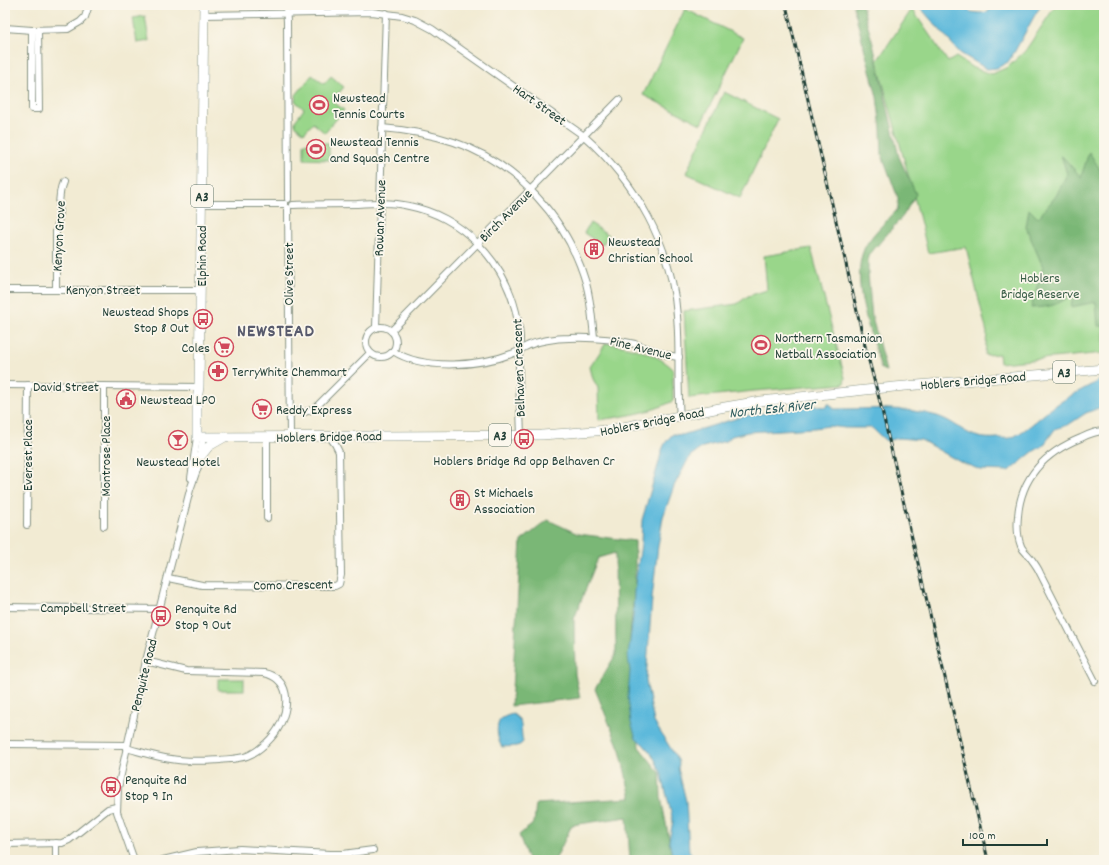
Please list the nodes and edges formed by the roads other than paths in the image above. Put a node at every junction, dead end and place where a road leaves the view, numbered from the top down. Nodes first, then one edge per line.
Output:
1 (89, 5) edge
2 (204, 5) edge
3 (286, 5) edge
4 (287, 13) junction
5 (386, 13) junction
6 (204, 15) junction
7 (5, 28) edge
8 (35, 30) junction
9 (619, 100) dead end
10 (382, 128) junction
11 (584, 136) junction
12 (63, 182) dead end
13 (530, 190) junction
14 (379, 203) junction
15 (202, 204) junction
16 (289, 204) junction
17 (478, 243) junction
18 (5, 290) edge
19 (56, 290) junction
20 (201, 290) junction
21 (376, 328) junction
22 (391, 331) junction
23 (594, 337) junction
24 (520, 350) junction
25 (393, 351) junction
26 (370, 353) junction
27 (679, 357) junction
28 (1104, 369) edge
29 (5, 385) edge
30 (28, 385) junction
31 (104, 386) junction
32 (200, 387) junction
33 (290, 411) junction
34 (680, 416) junction
35 (1104, 431) edge
36 (521, 435) junction
37 (329, 436) junction
38 (200, 437) junction
39 (224, 437) junction
40 (267, 437) junction
41 (290, 437) junction
42 (201, 456) junction
43 (190, 490) junction
44 (267, 518) dead end
45 (27, 525) dead end
46 (104, 526) dead end
47 (168, 578) junction
48 (5, 607) edge
49 (160, 609) junction
50 (146, 661) junction
51 (1095, 682) dead end
52 (5, 744) edge
53 (126, 747) junction
54 (116, 807) junction
55 (56, 843) junction
56 (5, 844) edge
57 (373, 850) dead end
58 (330, 857) edge
59 (56, 860) edge
60 (134, 860) edge
61 (163, 860) edge

1 - 8 street
2 - 6 highway, Elphin Road / A3
3 - 4 street, Olive Street
4 - 5 street, Hart Street
4 - 6 street, Hart Street
4 - 16 street, Olive Street
5 - 10 street, Rowan Avenue
5 - 11 street, Hart Street
6 - 15 highway, Elphin Road / A3
7 - 8 street
8 - 8 street
9 - 11 street, Birch Avenue
10 - 13 street
10 - 14 street, Rowan Avenue
11 - 13 street, Birch Avenue
11 - 27 street, Hart Street
12 - 19 street, Kenyon Grove
13 - 17 street, Birch Avenue
13 - 23 street
14 - 16 street, Belhaven Crescent
14 - 17 street, Belhaven Crescent
14 - 21 street, Rowan Avenue
15 - 16 street, Belhaven Crescent
15 - 20 highway, Elphin Road / A3
16 - 33 street, Olive Street
17 - 22 street, Birch Avenue
17 - 24 street, Belhaven Crescent
18 - 19 street, Kenyon Street
19 - 20 street, Kenyon Street
20 - 32 highway, Elphin Road / A3
21 - 22 street
21 - 26 street
22 - 25 street
23 - 24 street, Pine Avenue
23 - 27 street, Pine Avenue
24 - 25 street, Pine Avenue
24 - 36 street, Belhaven Crescent
25 - 26 street
26 - 33 street
27 - 34 street, Hart Street
28 - 34 highway, Hoblers Bridge Road / A3
29 - 30 street, David Street
30 - 31 street, David Street
30 - 45 street, Everest Place
31 - 32 street, David Street
31 - 46 street, Montrose Place
32 - 38 highway, Elphin Road / A3
33 - 41 street, Olive Street
34 - 36 highway, Hoblers Bridge Road / A3
35 - 51 street
36 - 37 highway, Hoblers Bridge Road / A3
37 - 41 highway, Hoblers Bridge Road / A3
37 - 47 street, Como Crescent
38 - 39 highway, Hoblers Bridge Road / A3
38 - 42 street, Penquite Road
38 - 43 street, Penquite Road
39 - 40 highway, Hoblers Bridge Road / A3
39 - 42 highway
40 - 41 highway, Hoblers Bridge Road / A3
40 - 44 street
42 - 43 street, Penquite Road
43 - 47 street, Penquite Road
47 - 49 street, Penquite Road
48 - 49 street, Campbell Street
49 - 50 street, Penquite Road
50 - 53 street, Penquite Road
50 - 53 street
52 - 53 street
53 - 54 street, Penquite Road
54 - 55 street
54 - 60 street, Penquite Road
55 - 56 street
55 - 59 street
57 - 58 street
58 - 61 street

